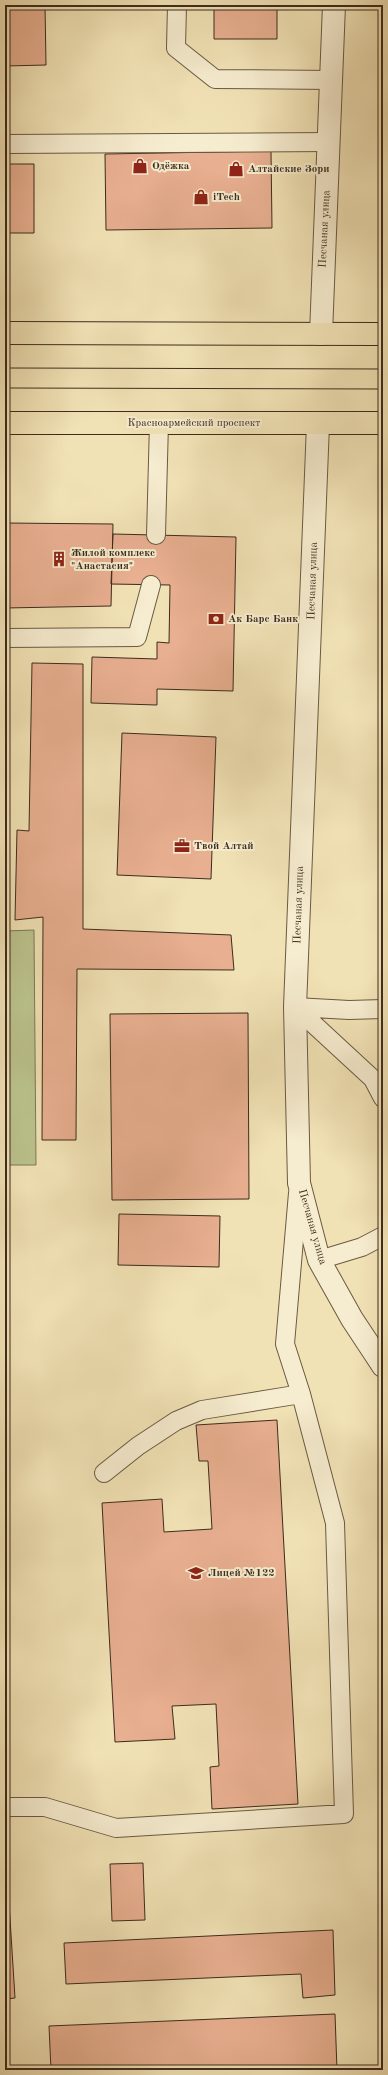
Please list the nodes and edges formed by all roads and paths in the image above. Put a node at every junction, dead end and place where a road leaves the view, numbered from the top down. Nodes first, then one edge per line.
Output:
1 (177, 5) edge
2 (334, 5) edge
3 (333, 80) junction
4 (330, 142) junction
5 (5, 144) edge
6 (5, 333) edge
7 (321, 334) junction
8 (383, 334) edge
9 (5, 423) edge
10 (159, 423) junction
11 (383, 423) edge
12 (318, 424) junction
13 (156, 536) dead end
14 (150, 585) dead end
15 (5, 638) edge
16 (295, 1007) junction
17 (383, 1009) edge
18 (383, 1098) edge
19 (299, 1183) junction
20 (383, 1236) edge
21 (319, 1260) junction
22 (383, 1366) edge
23 (301, 1394) junction
24 (104, 1473) dead end
25 (5, 1807) edge

1 - 3 lane
2 - 3 street, Песчаная улица
3 - 4 street, Песчаная улица
4 - 5 lane
4 - 7 street, Песчаная улица
6 - 7 main road
7 - 8 main road
9 - 10 main road, Красноармейский проспект
10 - 12 main road, Красноармейский проспект
10 - 13 lane
11 - 12 main road, Красноармейский проспект
12 - 16 street, Песчаная улица
14 - 15 lane
16 - 17 lane
16 - 18 lane
16 - 19 street, Песчаная улица
19 - 21 street, Песчаная улица
19 - 23 lane
20 - 21 lane
21 - 22 street, Песчаная улица
23 - 24 lane
23 - 25 lane

